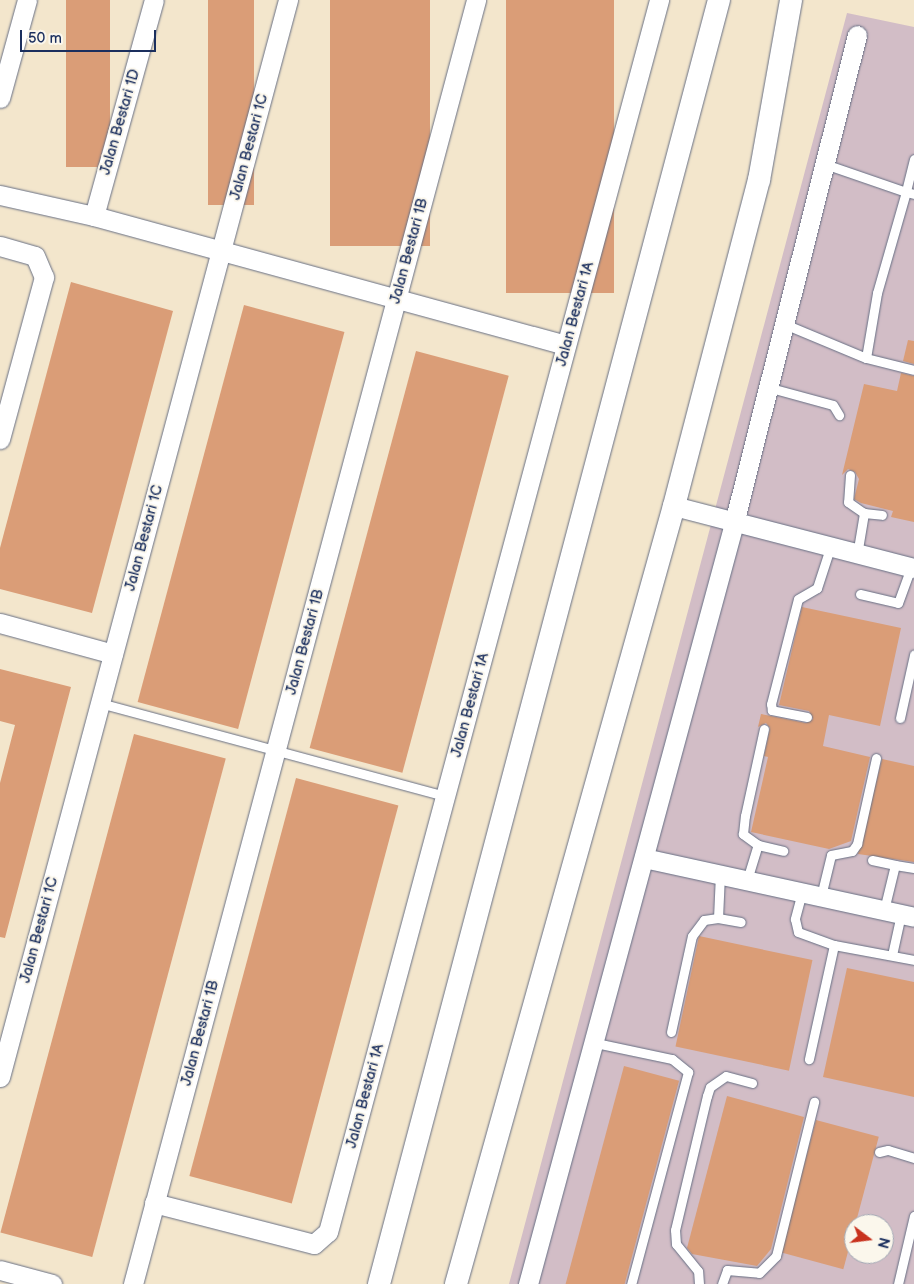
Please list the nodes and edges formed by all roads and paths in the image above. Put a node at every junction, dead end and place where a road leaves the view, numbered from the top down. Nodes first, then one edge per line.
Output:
1 (27, 0) edge
2 (154, 0) edge
3 (288, 0) edge
4 (476, 0) edge
5 (659, 0) edge
6 (719, 0) edge
7 (791, 0) edge
8 (857, 35) dead end
9 (0, 98) edge
10 (914, 159) edge
11 (822, 163) junction
12 (910, 193) edge
13 (0, 195) edge
14 (94, 216) junction
15 (0, 246) edge
16 (221, 250) junction
17 (396, 299) junction
18 (782, 323) junction
19 (566, 345) junction
20 (866, 358) junction
21 (914, 370) edge
22 (767, 387) junction
23 (839, 415) dead end
24 (0, 439) edge
25 (850, 474) dead end
26 (674, 506) junction
27 (864, 513) junction
28 (882, 515) dead end
29 (734, 522) junction
30 (830, 548) junction
31 (857, 555) junction
32 (912, 568) edge
33 (860, 594) dead end
34 (0, 623) edge
35 (113, 654) junction
36 (914, 655) edge
37 (100, 703) junction
38 (807, 717) dead end
39 (900, 718) dead end
40 (764, 729) dead end
41 (275, 751) junction
42 (876, 758) dead end
43 (445, 796) junction
44 (758, 845) junction
45 (783, 851) dead end
46 (644, 858) junction
47 (872, 860) dead end
48 (895, 865) junction
49 (914, 868) edge
50 (720, 874) junction
51 (747, 880) junction
52 (802, 892) junction
53 (821, 896) junction
54 (900, 914) edge
55 (718, 918) junction
56 (740, 922) dead end
57 (834, 945) junction
58 (892, 955) junction
59 (914, 960) edge
60 (671, 1032) dead end
61 (591, 1042) junction
62 (809, 1059) dead end
63 (0, 1077) edge
64 (752, 1083) dead end
65 (814, 1102) dead end
66 (879, 1152) dead end
67 (914, 1158) edge
68 (154, 1203) junction
69 (914, 1216) edge
70 (0, 1270) edge
71 (52, 1284) edge
72 (132, 1284) edge
73 (379, 1284) edge
74 (456, 1284) edge
75 (528, 1284) edge
76 (631, 1284) edge
77 (699, 1284) edge
78 (722, 1284) edge
79 (898, 1284) edge

1 - 9 street
2 - 14 street, Jalan Bestari 1D
3 - 16 street, Jalan Bestari 1C
4 - 17 street, Jalan Bestari 1B
5 - 19 street, Jalan Bestari 1A
6 - 73 street
7 - 26 street
8 - 11 street
10 - 12 lane
11 - 12 lane
11 - 18 street
12 - 20 lane
13 - 14 street
14 - 16 street
15 - 24 street
16 - 17 street
16 - 35 street, Jalan Bestari 1C
17 - 19 street
17 - 41 street, Jalan Bestari 1B
18 - 20 lane
18 - 22 street
19 - 43 street, Jalan Bestari 1A
20 - 21 lane
22 - 23 lane
22 - 29 street
25 - 27 lane
26 - 29 street
26 - 74 street
27 - 28 lane
27 - 31 lane
29 - 30 street
29 - 46 street
30 - 31 street
30 - 38 lane
31 - 32 street
32 - 33 lane
34 - 35 street
35 - 37 street, Jalan Bestari 1C
36 - 39 lane
37 - 41 lane
37 - 63 street, Jalan Bestari 1C
40 - 44 lane
41 - 43 lane
41 - 68 street, Jalan Bestari 1B
42 - 53 lane
43 - 68 street, Jalan Bestari 1A
44 - 45 lane
44 - 51 lane
46 - 50 street
46 - 61 street
47 - 48 lane
48 - 49 lane
48 - 54 lane
50 - 51 street
50 - 55 lane
51 - 52 street
52 - 53 street
52 - 57 lane
53 - 54 street
54 - 58 lane
55 - 56 lane
55 - 60 lane
57 - 58 lane
57 - 62 lane
58 - 59 lane
61 - 75 street
61 - 76 lane
64 - 77 lane
65 - 78 lane
66 - 67 lane
68 - 72 street, Jalan Bestari 1B
69 - 79 lane
70 - 71 street

